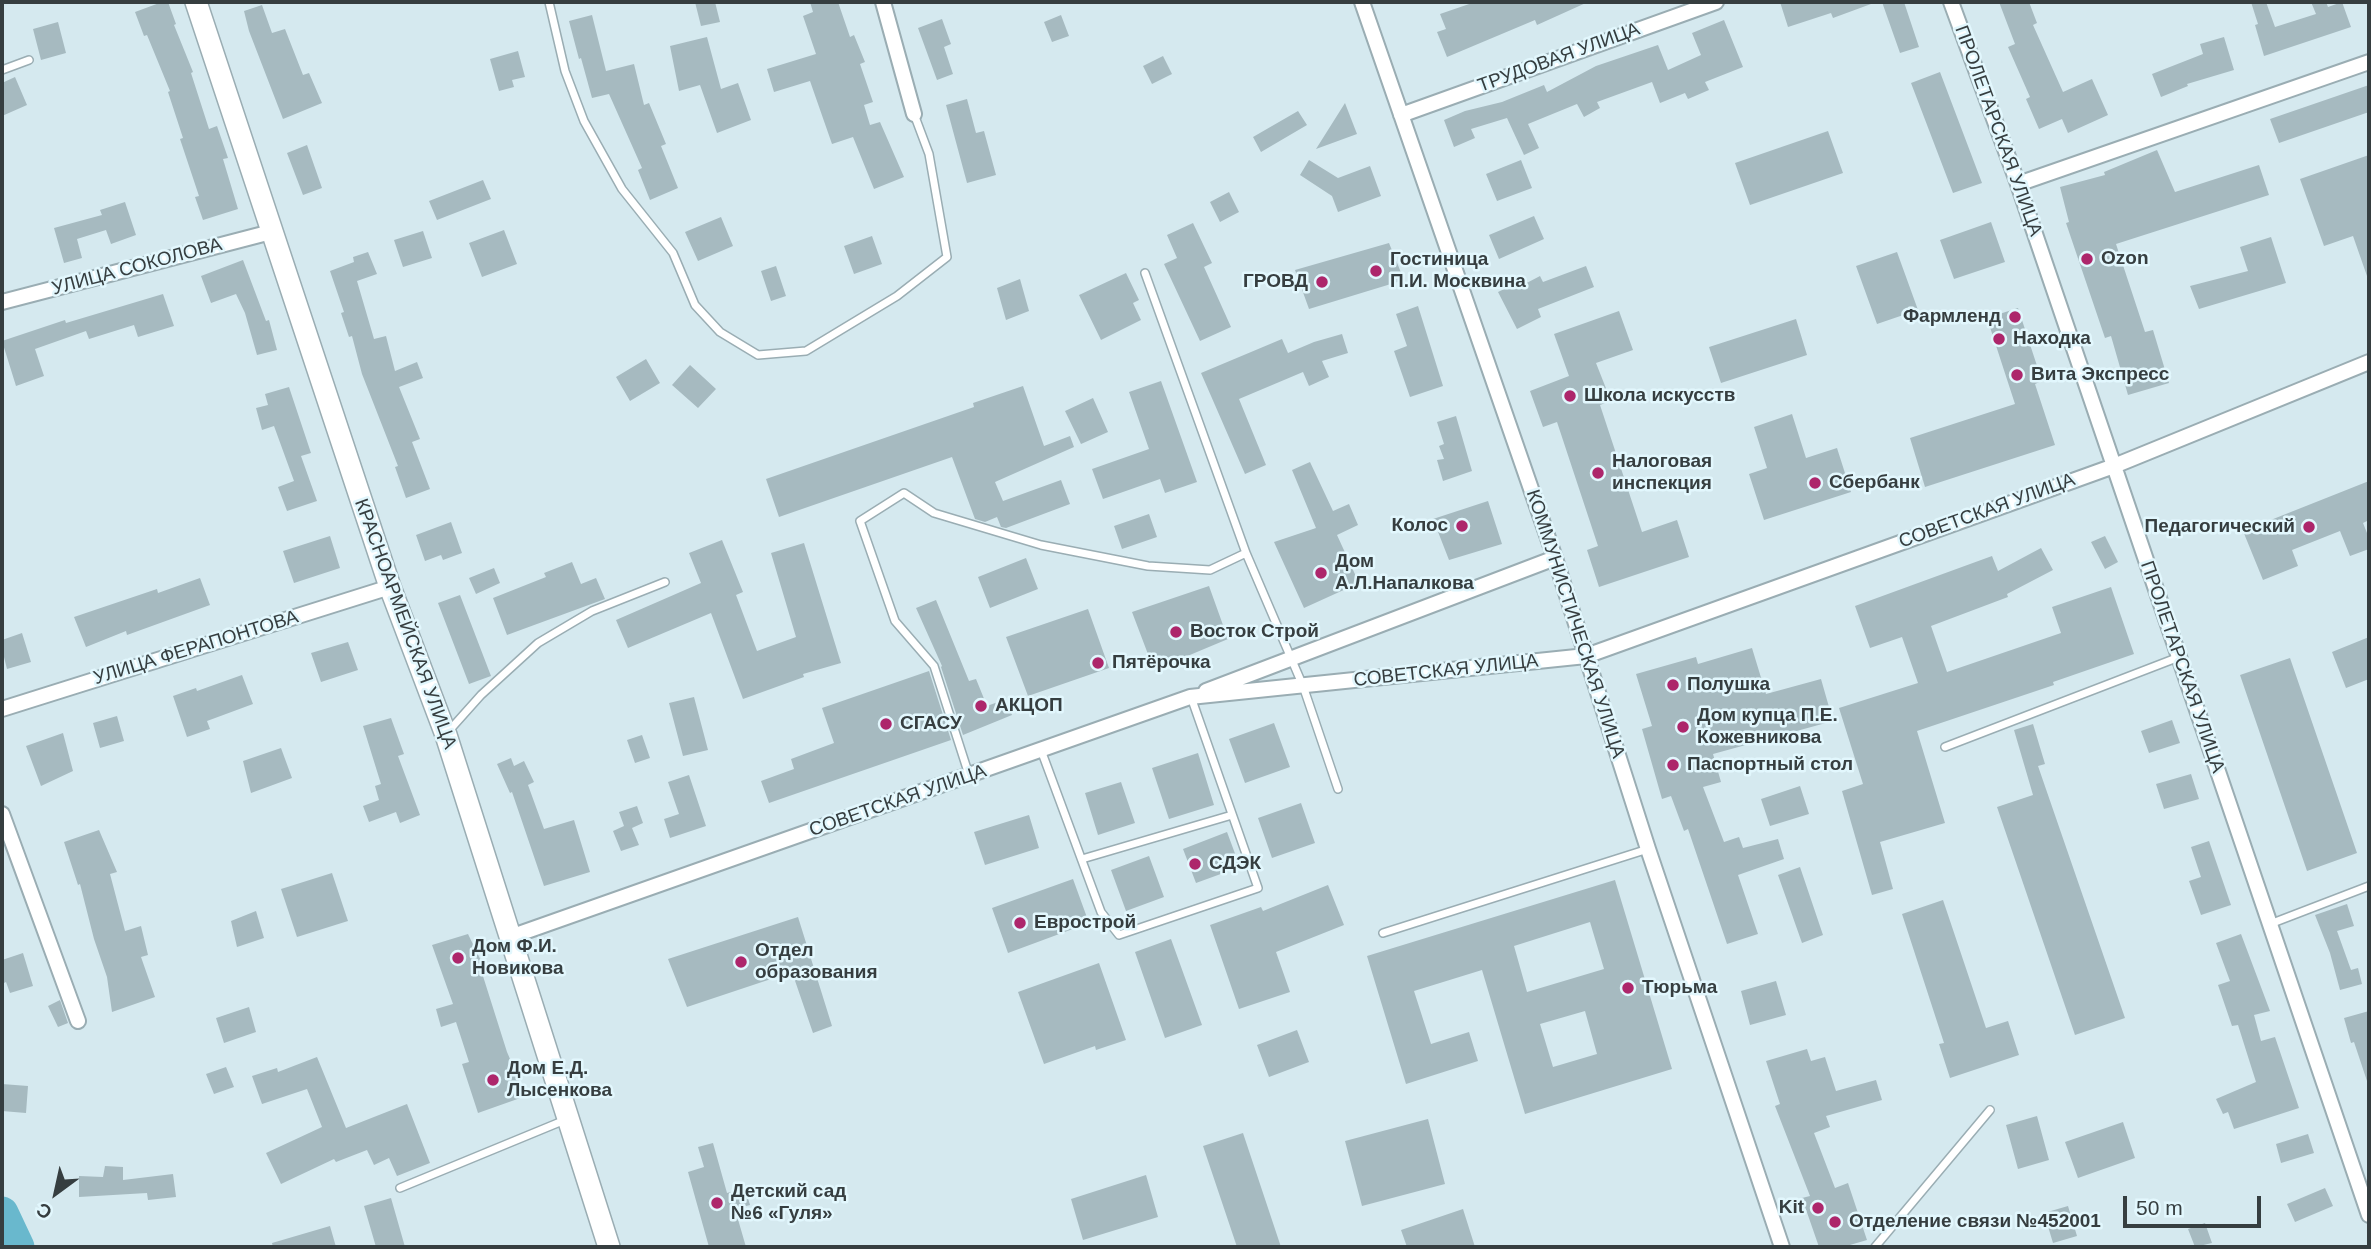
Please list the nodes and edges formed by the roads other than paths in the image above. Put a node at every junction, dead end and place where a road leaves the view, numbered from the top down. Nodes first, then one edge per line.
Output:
1 (197, 2) edge
2 (549, 2) edge
3 (883, 2) edge
4 (1362, 2) edge
5 (1951, 2) edge
6 (1708, 3) edge
7 (29, 60) dead end
8 (2369, 62) edge
9 (2, 70) edge
10 (914, 114) joint
11 (1401, 115) junction
12 (2018, 184) junction
13 (271, 232) junction
14 (1145, 273) dead end
15 (2, 302) edge
16 (2369, 362) edge
17 (2114, 466) junction
18 (1246, 553) junction
19 (1555, 558) junction
20 (664, 582) dead end
21 (390, 587) junction
22 (1586, 656) junction
23 (1291, 657) junction
24 (2179, 657) junction
25 (1303, 686) junction
26 (1191, 697) junction
27 (2, 709) edge
28 (446, 735) junction
29 (1945, 747) dead end
30 (1041, 750) junction
31 (969, 776) junction
32 (1338, 789) dead end
33 (2, 814) edge
34 (1232, 815) junction
35 (1648, 849) junction
36 (1082, 859) junction
37 (2369, 886) edge
38 (2270, 924) junction
39 (1383, 933) dead end
40 (510, 937) junction
41 (78, 1021) dead end
42 (1990, 1110) dead end
43 (568, 1119) junction
44 (400, 1188) dead end
45 (2369, 1215) edge
46 (609, 1247) edge
47 (1782, 1247) edge
48 (1875, 1247) edge

1 - 13 main road, КРАСНОАРМЕЙСКАЯ УЛИЦА
2 - 10 lane
3 - 10 street
4 - 11 street, КОММУНИСТИЧЕСКАЯ УЛИЦА
5 - 12 street, ПРОЛЕТАРСКАЯ УЛИЦА
6 - 11 street, ТРУДОВАЯ УЛИЦА
7 - 9 lane
8 - 12 street
11 - 19 street, КОММУНИСТИЧЕСКАЯ УЛИЦА
12 - 17 street, ПРОЛЕТАРСКАЯ УЛИЦА
13 - 15 street, УЛИЦА СОКОЛОВА
13 - 21 main road, КРАСНОАРМЕЙСКАЯ УЛИЦА
14 - 18 lane
16 - 17 street, СОВЕТСКАЯ УЛИЦА
17 - 22 street, СОВЕТСКАЯ УЛИЦА
17 - 24 street, ПРОЛЕТАРСКАЯ УЛИЦА
18 - 23 lane
18 - 31 lane
19 - 22 street, КОММУНИСТИЧЕСКАЯ УЛИЦА
19 - 23 street
20 - 28 lane
21 - 27 street, УЛИЦА ФЕРАПОНТОВА
21 - 28 main road, КРАСНОАРМЕЙСКАЯ УЛИЦА
22 - 25 street, СОВЕТСКАЯ УЛИЦА
22 - 35 street, КОММУНИСТИЧЕСКАЯ УЛИЦА
23 - 25 lane
23 - 26 street
24 - 29 lane
24 - 38 street, ПРОЛЕТАРСКАЯ УЛИЦА
25 - 26 street, СОВЕТСКАЯ УЛИЦА
25 - 32 lane
26 - 30 street, СОВЕТСКАЯ УЛИЦА
26 - 34 lane
28 - 40 main road, КРАСНОАРМЕЙСКАЯ УЛИЦА
30 - 31 street, СОВЕТСКАЯ УЛИЦА
30 - 36 lane
31 - 40 street, СОВЕТСКАЯ УЛИЦА
33 - 41 street
34 - 36 lane
34 - 36 lane
35 - 39 lane
35 - 47 street, КОММУНИСТИЧЕСКАЯ УЛИЦА
37 - 38 lane
38 - 45 street, ПРОЛЕТАРСКАЯ УЛИЦА
40 - 43 main road, КРАСНОАРМЕЙСКАЯ УЛИЦА
42 - 48 lane
43 - 44 lane
43 - 46 main road, КРАСНОАРМЕЙСКАЯ УЛИЦА

